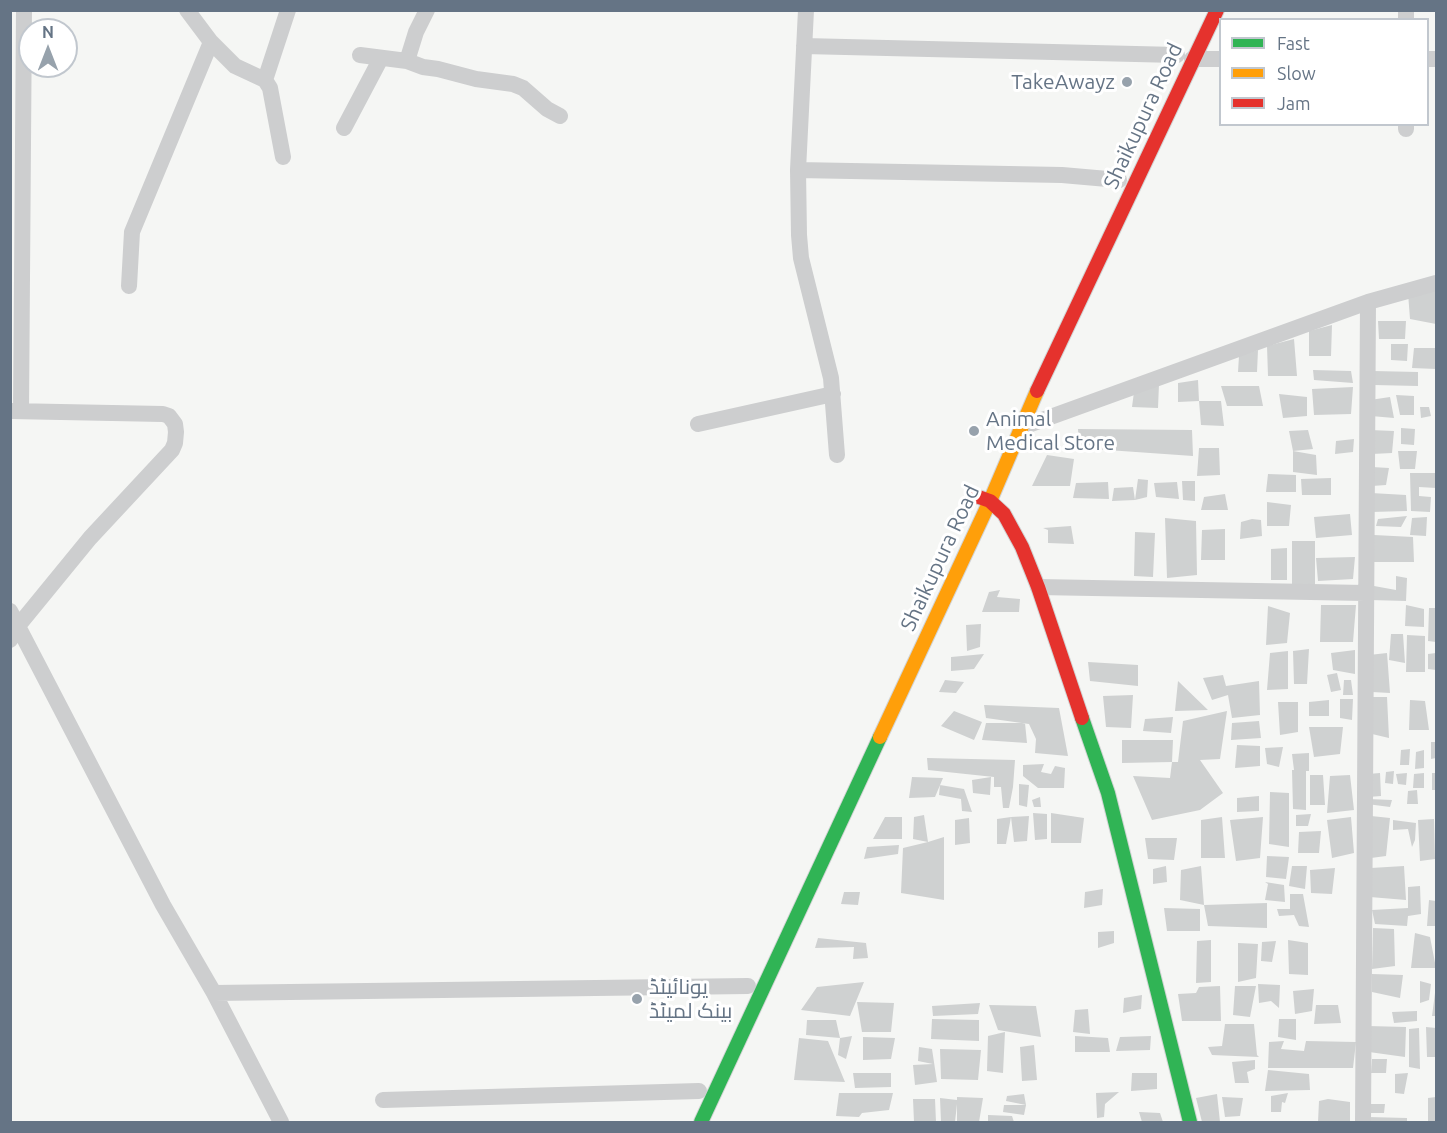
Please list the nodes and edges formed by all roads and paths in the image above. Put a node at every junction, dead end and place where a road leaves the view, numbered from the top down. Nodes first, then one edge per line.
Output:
1 (24, 10) edge
2 (187, 10) edge
3 (288, 10) edge
4 (427, 10) edge
5 (806, 10) edge
6 (1217, 10) edge
7 (211, 42) junction
8 (804, 46) junction
9 (360, 55) dead end
10 (1181, 57) junction
11 (381, 58) junction
12 (1219, 59) edge
13 (407, 61) junction
14 (265, 80) junction
15 (560, 116) dead end
16 (344, 128) dead end
17 (283, 157) dead end
18 (798, 170) junction
19 (1119, 180) dead end
20 (1437, 283) edge
21 (129, 286) dead end
22 (1368, 302) junction
23 (833, 394) junction
24 (16, 411) edge
25 (698, 424) dead end
26 (1020, 428) junction
27 (837, 455) dead end
28 (973, 495) dead end
29 (990, 501) junction
30 (1038, 587) junction
31 (1365, 593) junction
32 (12, 626) edge
33 (748, 986) dead end
34 (214, 993) junction
35 (699, 1091) dead end
36 (382, 1100) dead end
37 (281, 1122) edge
38 (700, 1122) edge
39 (1190, 1122) edge
40 (1363, 1122) edge

1 - 24 street
2 - 7 street
3 - 14 street
4 - 13 street
5 - 8 street
6 - 10 main road, Shaikupura Road
7 - 14 street
7 - 21 street
8 - 10 street
8 - 18 street
9 - 11 street
10 - 12 street
10 - 26 main road, Shaikupura Road
11 - 13 street
11 - 16 street
13 - 15 street
14 - 17 street
18 - 19 street
18 - 23 street
20 - 22 street
22 - 26 street
22 - 31 street
23 - 25 street
23 - 27 street
24 - 32 street
26 - 29 main road, Shaikupura Road
28 - 29 main road
29 - 30 main road
29 - 38 main road, Shaikupura Road
30 - 31 street
30 - 39 main road
31 - 40 street
32 - 34 street
33 - 34 street
34 - 37 street
35 - 36 street

